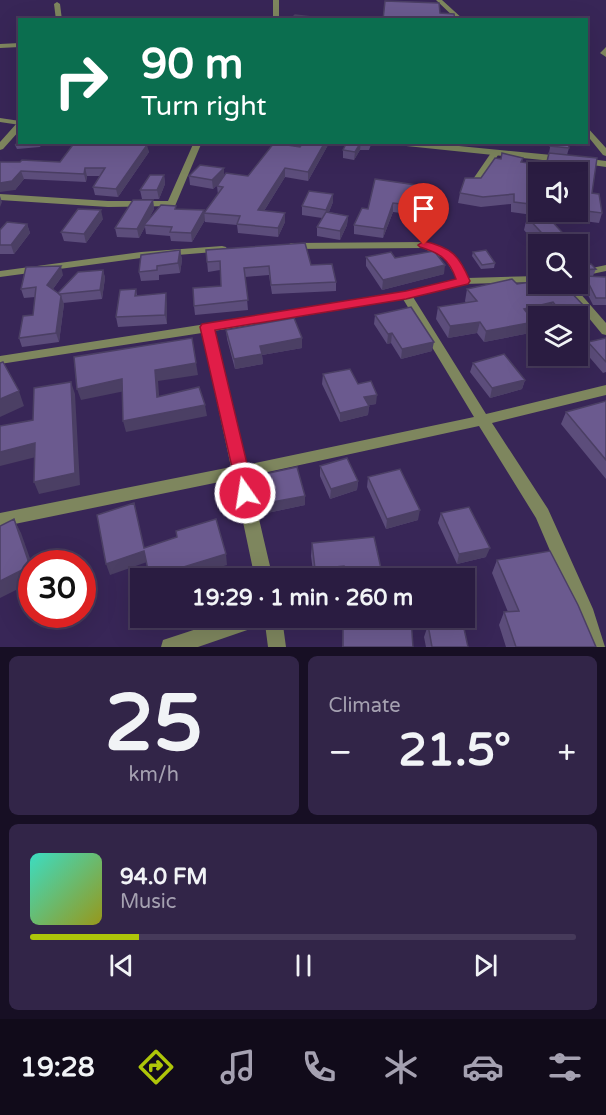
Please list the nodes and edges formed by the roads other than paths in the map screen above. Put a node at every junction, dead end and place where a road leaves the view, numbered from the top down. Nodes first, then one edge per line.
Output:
1 (276, 0) edge
2 (439, 0) edge
3 (57, 4) dead end
4 (59, 18) edge
5 (276, 18) edge
6 (459, 18) edge
7 (18, 45) edge
8 (0, 46) edge
9 (606, 49) edge
10 (606, 56) edge
11 (0, 120) edge
12 (18, 124) edge
13 (18, 126) edge
14 (588, 130) edge
15 (197, 144) edge
16 (409, 144) edge
17 (0, 147) edge
18 (496, 152) junction
19 (606, 153) edge
20 (606, 164) edge
21 (474, 185) edge
22 (0, 197) edge
23 (278, 246) edge
24 (235, 248) edge
25 (606, 268) edge
26 (588, 272) edge
27 (0, 274) edge
28 (528, 279) edge
29 (464, 281) junction
30 (575, 294) edge
31 (406, 295) junction
32 (207, 327) junction
33 (606, 331) edge
34 (0, 360) edge
35 (606, 390) edge
36 (483, 420) junction
37 (240, 472) junction
38 (0, 520) edge
39 (262, 568) edge
40 (228, 628) edge
41 (274, 628) edge
42 (170, 647) edge
43 (277, 647) edge
44 (596, 647) edge

1 - 5 street
2 - 6 street
3 - 4 street
7 - 8 street
9 - 10 street
11 - 12 street
13 - 17 street
14 - 19 street
15 - 22 street
16 - 18 street
18 - 20 street
18 - 21 street
23 - 29 street
24 - 27 street
25 - 26 street
28 - 29 street
29 - 31 street
30 - 33 street
31 - 32 street
31 - 36 street
32 - 34 street
32 - 37 street
35 - 36 street
36 - 37 street
36 - 44 street
37 - 38 street
37 - 39 street
40 - 42 street
41 - 43 street

